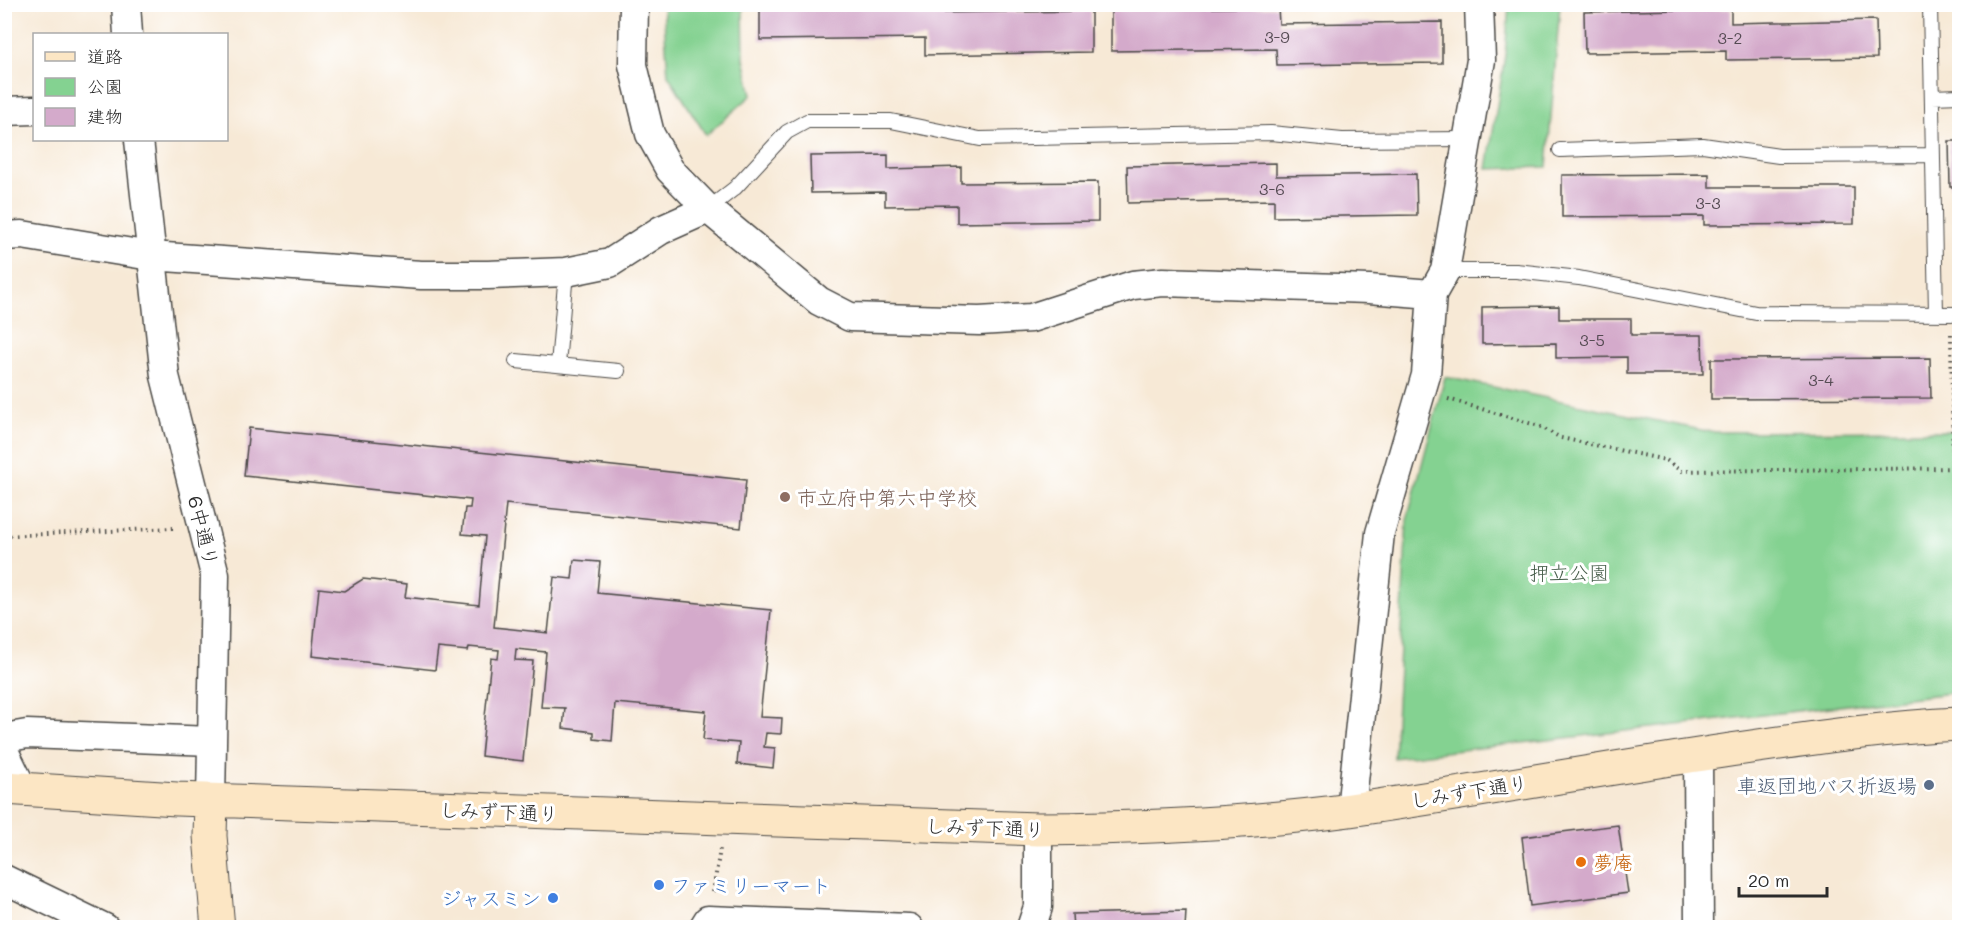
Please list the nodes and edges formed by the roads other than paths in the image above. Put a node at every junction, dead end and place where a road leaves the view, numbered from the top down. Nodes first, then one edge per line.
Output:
1 (126, 4) edge
2 (634, 4) edge
3 (1479, 4) edge
4 (1930, 4) edge
5 (128, 33) edge
6 (1959, 96) edge
7 (1932, 97) junction
8 (33, 110) edge
9 (4, 111) edge
10 (1467, 139) junction
11 (139, 141) edge
12 (1560, 150) dead end
13 (1933, 155) junction
14 (708, 209) junction
15 (4, 236) edge
16 (152, 256) junction
17 (566, 272) junction
18 (1439, 282) junction
19 (1949, 314) edge
20 (516, 361) dead end
21 (558, 365) junction
22 (618, 371) dead end
23 (1959, 724) edge
24 (4, 738) edge
25 (212, 741) junction
26 (4, 751) edge
27 (1698, 754) junction
28 (14, 789) edge
29 (211, 801) junction
30 (1351, 810) junction
31 (1038, 829) junction
32 (4, 879) edge
33 (705, 923) edge
34 (105, 927) edge
35 (218, 927) edge
36 (909, 927) edge
37 (1031, 927) edge
38 (1700, 927) edge

1 - 5 street
2 - 14 street
3 - 10 street
4 - 7 lane
6 - 7 lane
7 - 13 lane
8 - 9 street
10 - 14 lane
10 - 18 street
11 - 16 street, 6中通り
12 - 13 lane
13 - 19 lane
14 - 17 street
14 - 18 street
15 - 16 street
16 - 17 street
16 - 25 street, 6中通り
17 - 21 lane
18 - 19 lane
18 - 30 street
20 - 21 lane
21 - 22 lane
23 - 27 street, しみず下通り
24 - 25 street
25 - 29 street, 6中通り
26 - 28 street
27 - 30 street, しみず下通り
27 - 38 street
28 - 29 street, しみず下通り
29 - 31 street, しみず下通り
29 - 35 street, 6中通り
30 - 31 street, しみず下通り
31 - 37 street
32 - 34 street
33 - 36 street

